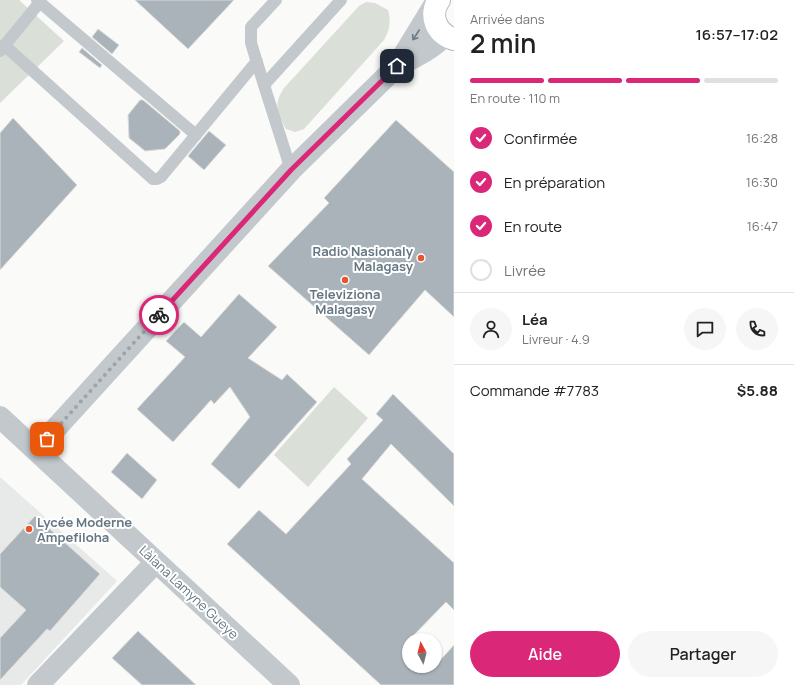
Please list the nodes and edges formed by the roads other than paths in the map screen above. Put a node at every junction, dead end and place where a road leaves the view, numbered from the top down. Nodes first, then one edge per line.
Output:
1 (276, 0) edge
2 (341, 0) edge
3 (38, 1) edge
4 (435, 1) edge
5 (450, 37) edge
6 (2, 48) edge
7 (257, 61) junction
8 (397, 66) junction
9 (264, 85) junction
10 (196, 135) junction
11 (291, 170) junction
12 (0, 417) edge
13 (36, 450) junction
14 (156, 562) junction
15 (38, 685) edge
16 (289, 685) edge

1 - 7 lane
2 - 9 lane
3 - 6 lane
3 - 10 lane
4 - 5 main road
4 -> 8 street
5 - 8 street
6 - 10 lane
7 - 9 lane
7 - 10 lane
8 - 11 street
9 - 11 lane
11 - 13 street
12 - 13 street, Làlana Lamyne Gueye
13 - 14 street, Làlana Lamyne Gueye
14 - 15 street
14 - 16 street, Làlana Lamyne Gueye

